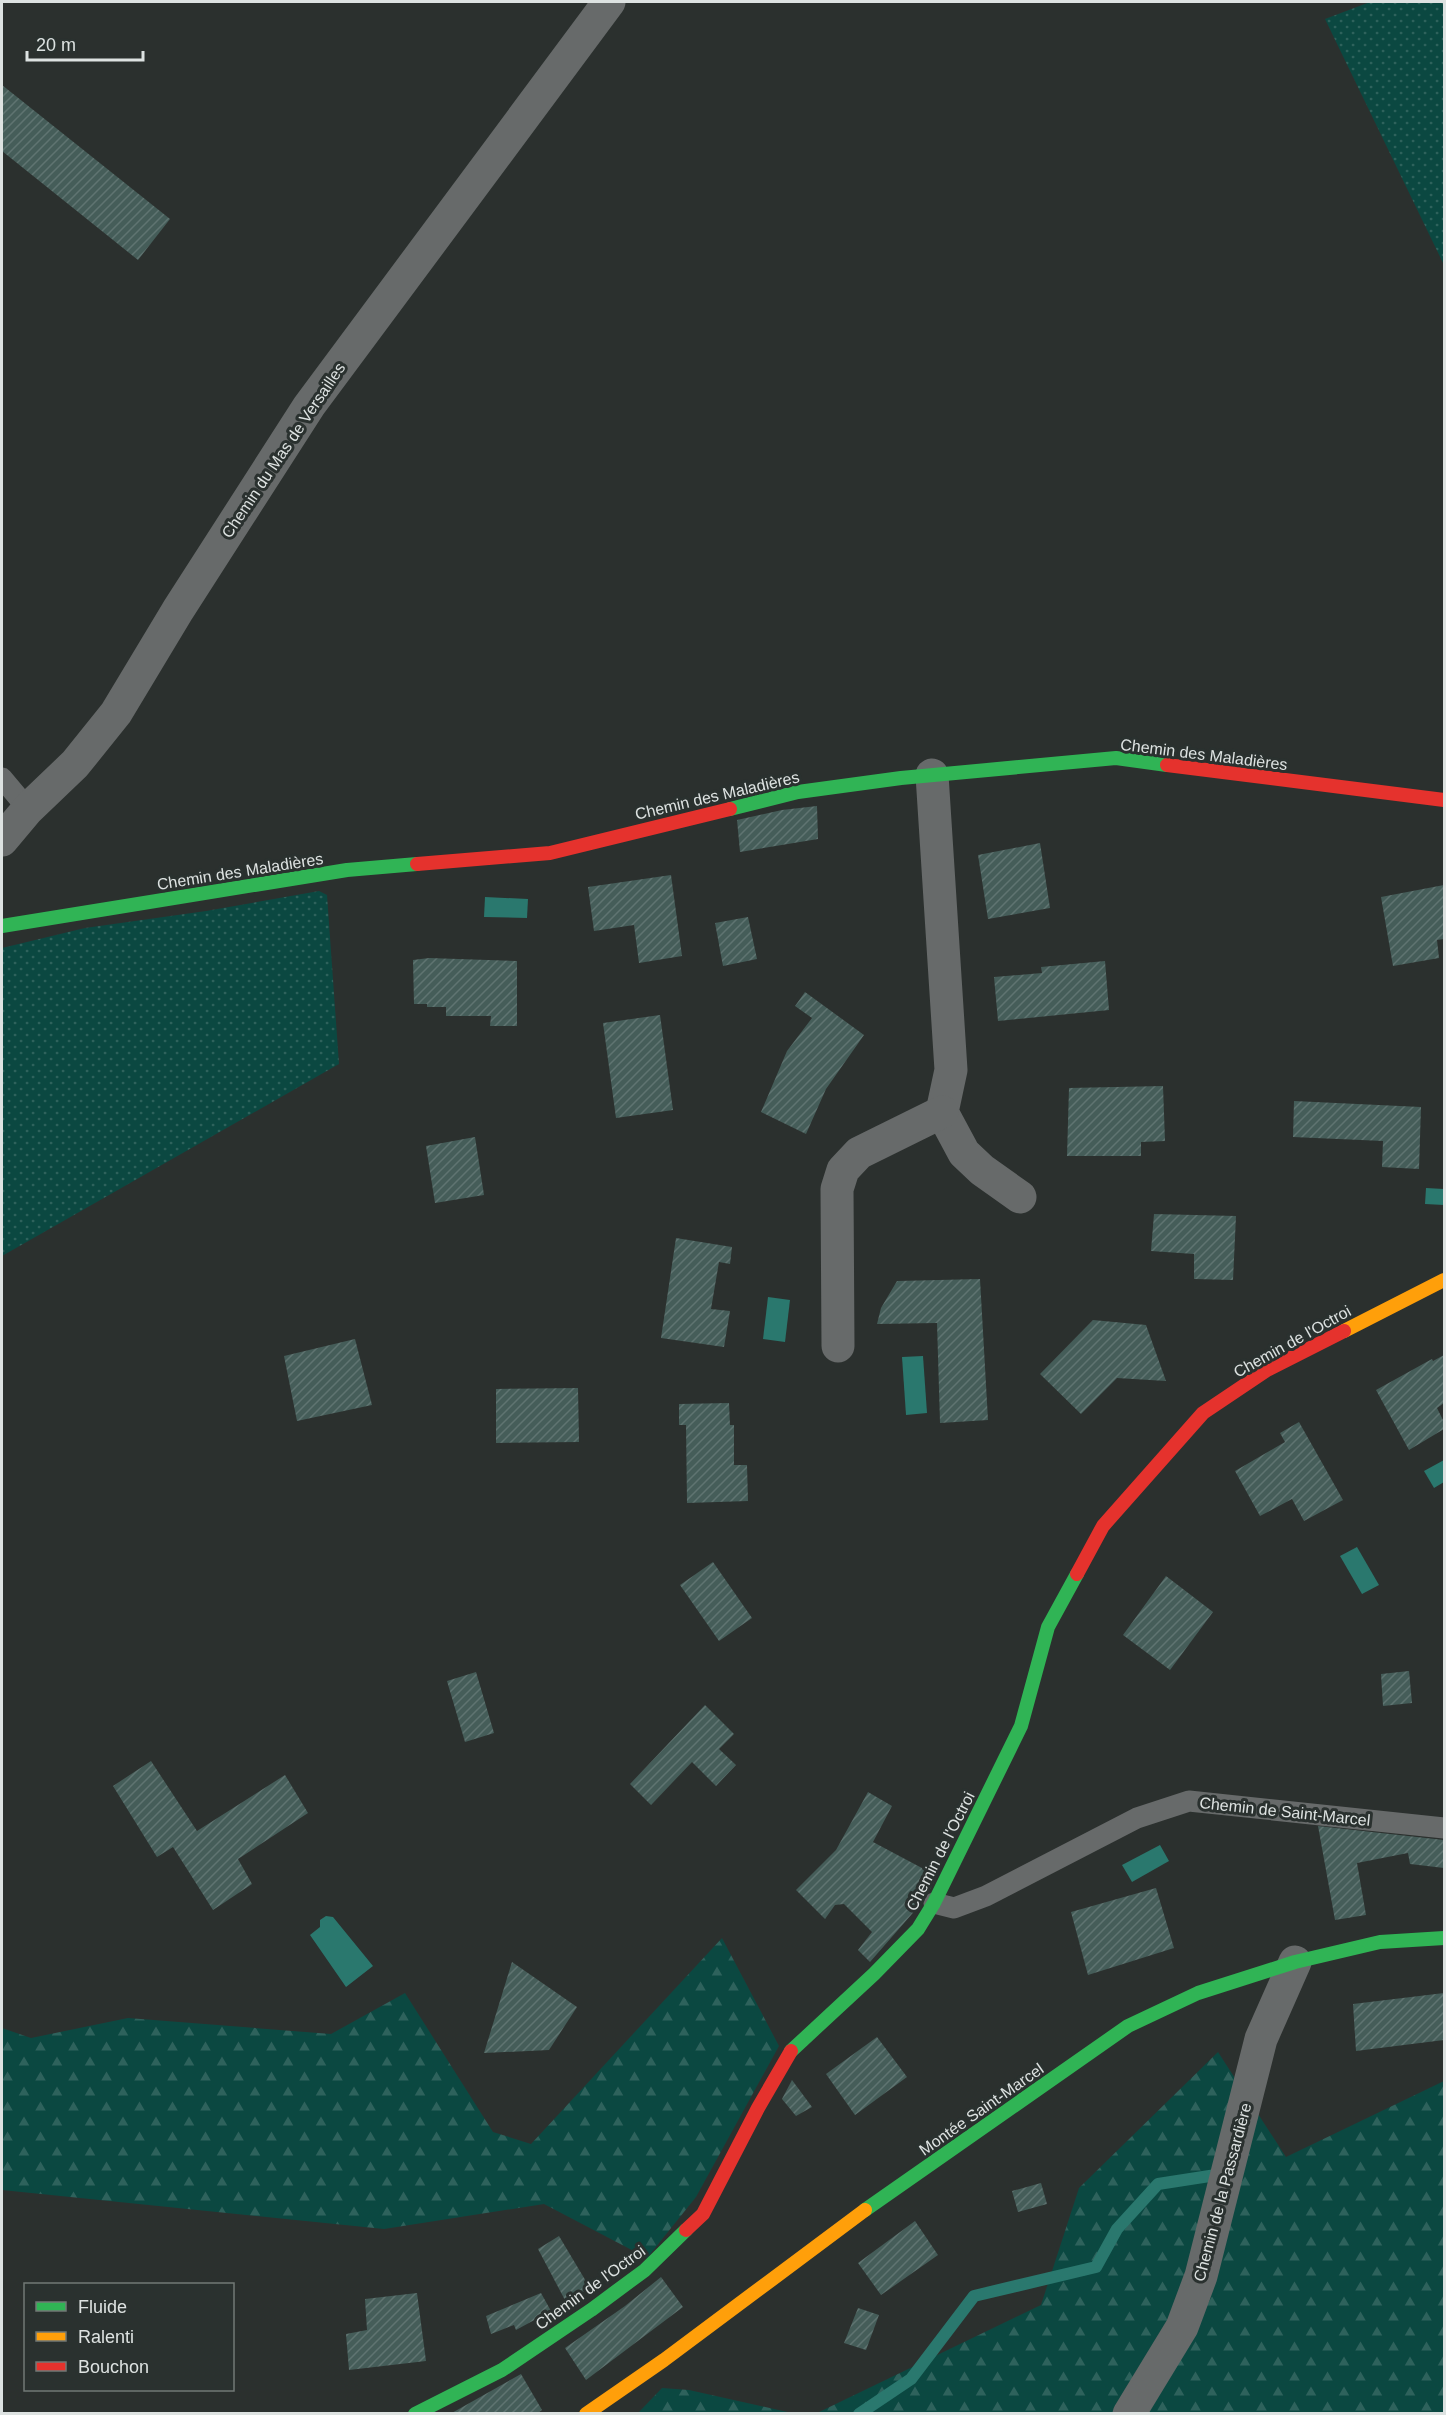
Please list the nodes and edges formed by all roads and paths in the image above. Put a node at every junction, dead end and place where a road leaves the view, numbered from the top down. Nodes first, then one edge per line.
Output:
1 (609, 2) edge
2 (932, 775) junction
3 (2, 778) edge
4 (1444, 800) edge
5 (28, 809) junction
6 (2, 840) edge
7 (2, 926) edge
8 (942, 1112) junction
9 (1020, 1197) dead end
10 (1444, 1280) edge
11 (838, 1346) dead end
12 (1444, 1828) edge
13 (934, 1903) junction
14 (1444, 1938) edge
15 (1296, 1962) junction
16 (415, 2414) edge
17 (586, 2414) edge
18 (1129, 2414) edge

1 - 5 street, Chemin du Mas de Versailles
2 - 4 street, Chemin des Maladières
2 - 7 street, Chemin des Maladières
2 - 8 street
3 - 5 lane
5 - 6 street, Chemin du Mas de Versailles
8 - 9 street
8 - 11 street
10 - 13 street, Chemin de l'Octroi
12 - 13 lane, Chemin de Saint-Marcel
13 - 16 street, Chemin de l'Octroi
14 - 15 street, Montée Saint-Marcel
15 - 17 street, Montée Saint-Marcel
15 - 18 street, Chemin de la Passardière

